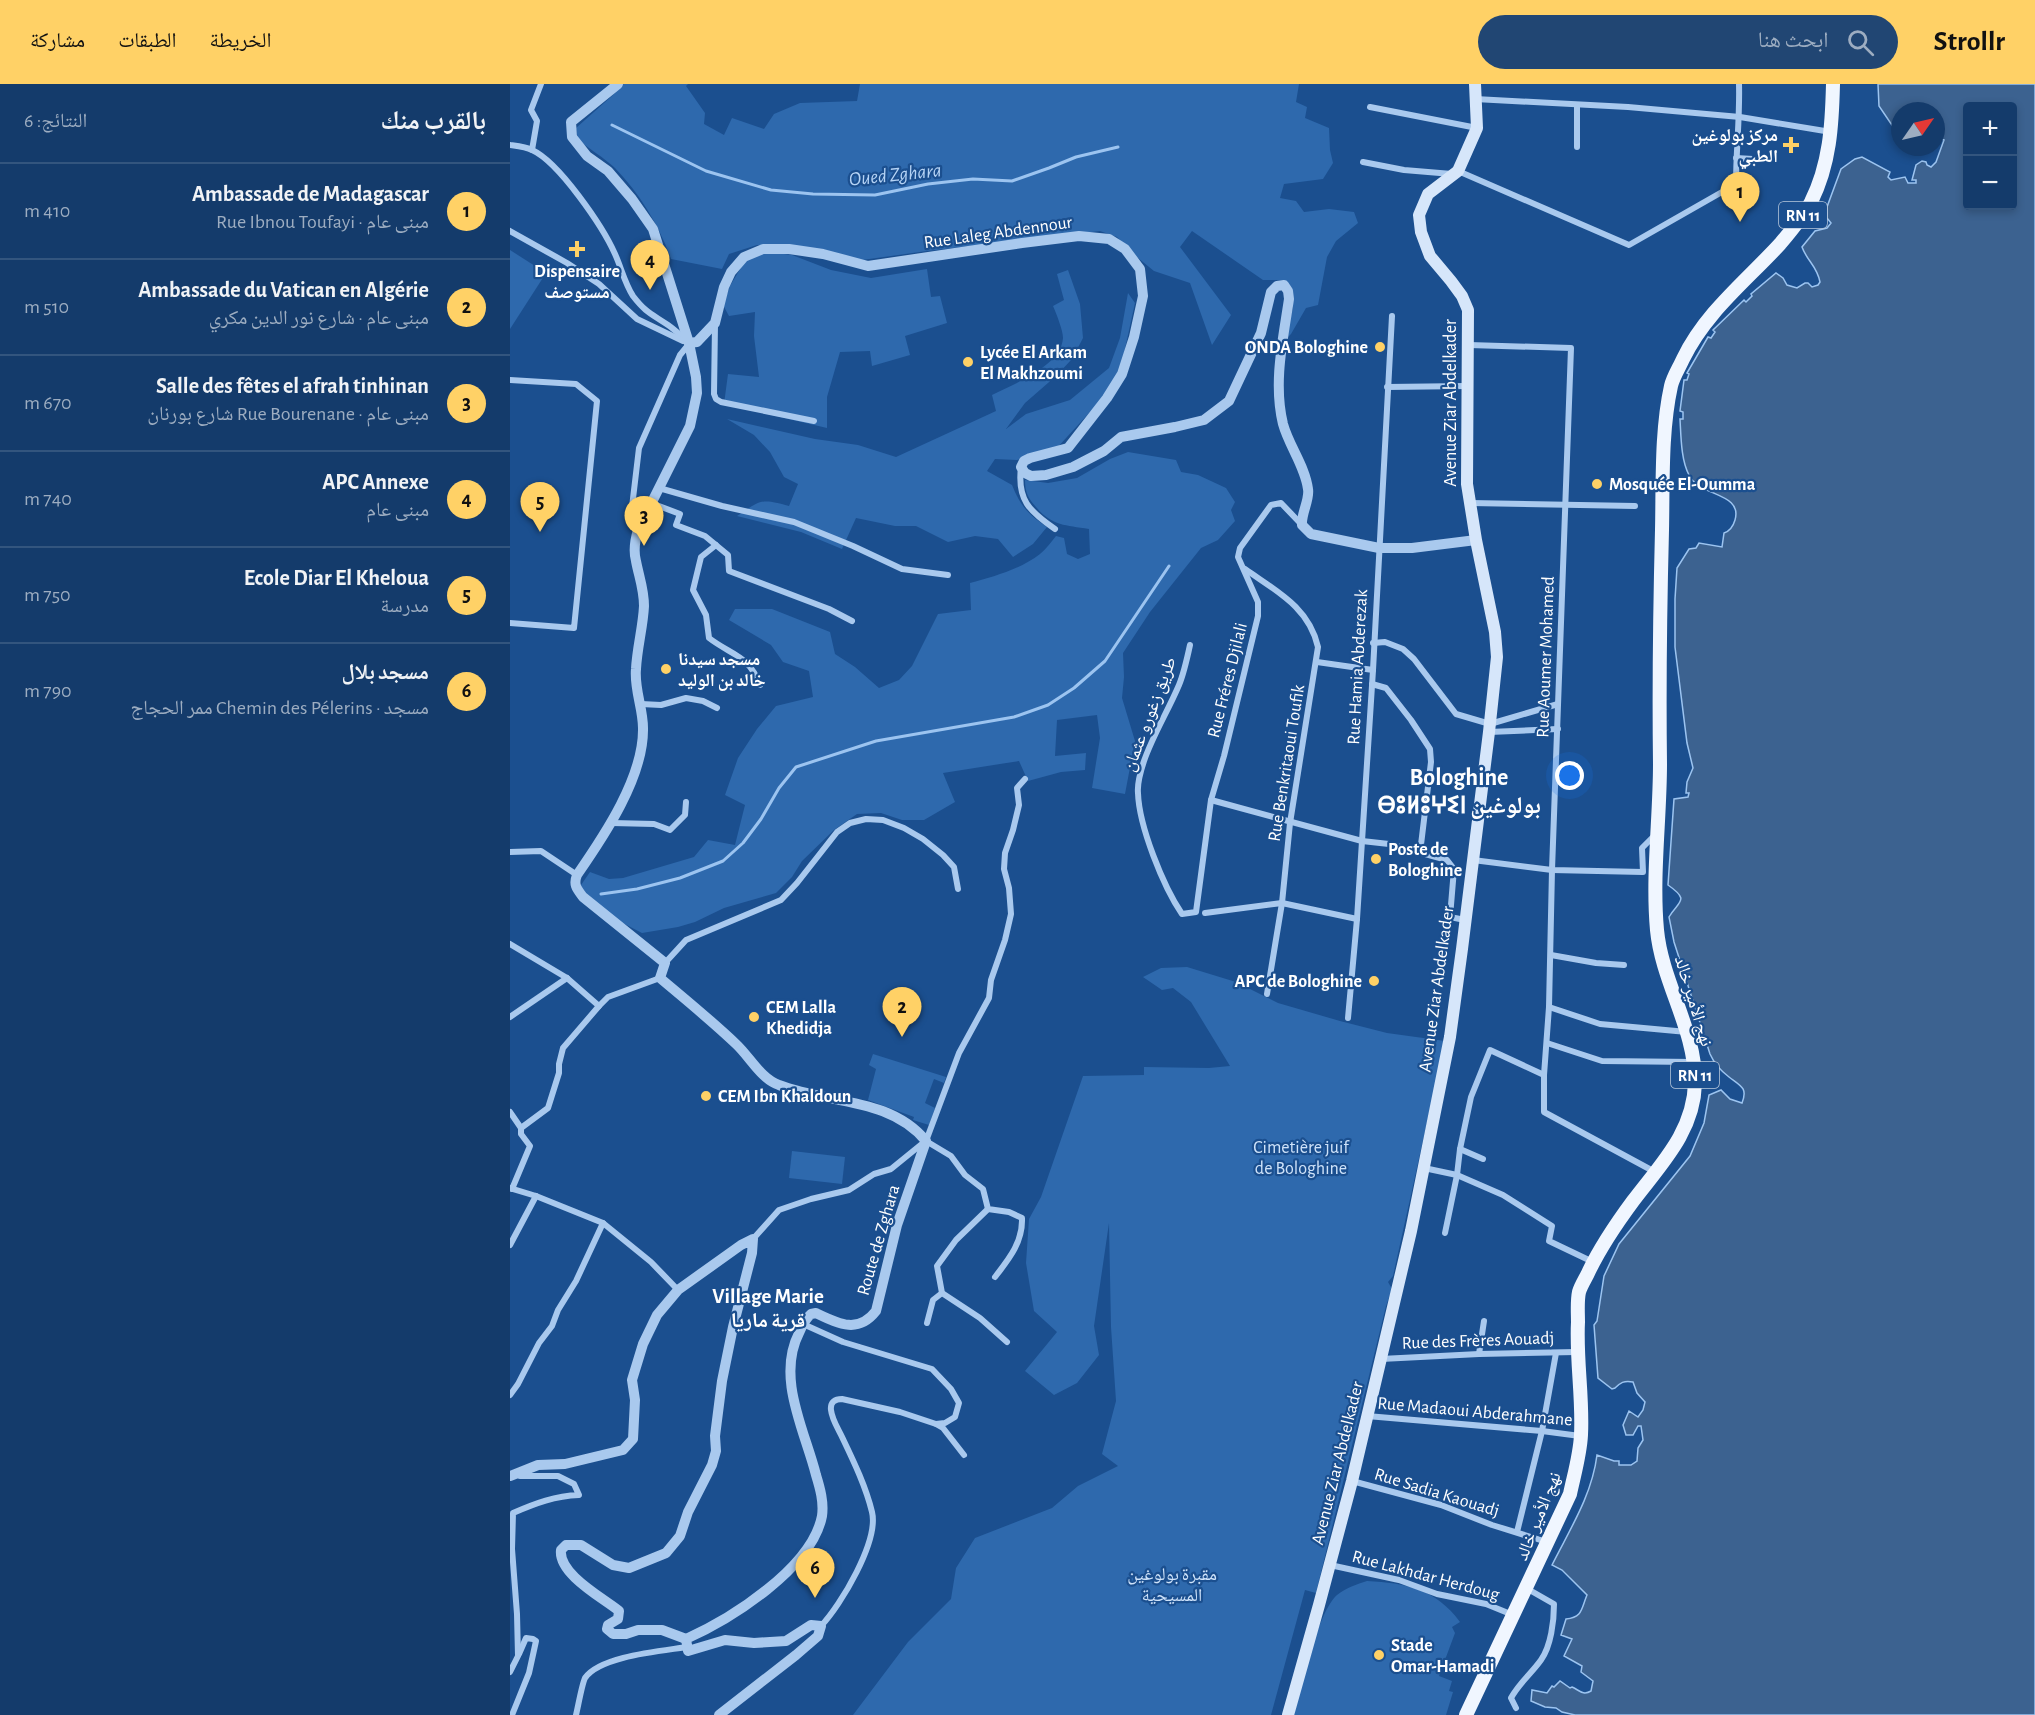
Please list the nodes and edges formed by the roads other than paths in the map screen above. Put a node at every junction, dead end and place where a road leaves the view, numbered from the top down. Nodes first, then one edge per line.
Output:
1 (541, 84) edge
2 (618, 84) edge
3 (1475, 84) edge
4 (1739, 84) edge
5 (1833, 84) edge
6 (1476, 99) junction
7 (1577, 106) junction
8 (1370, 107) dead end
9 (1740, 117) junction
10 (1477, 128) junction
11 (1832, 132) junction
12 (510, 145) edge
13 (1577, 147) dead end
14 (532, 150) junction
15 (1736, 158) junction
16 (1769, 160) dead end
17 (1363, 162) dead end
18 (1456, 172) junction
19 (510, 231) edge
20 (1392, 316) dead end
21 (715, 324) junction
22 (689, 344) junction
23 (1468, 345) junction
24 (510, 380) edge
25 (1467, 386) junction
26 (1387, 387) junction
27 (814, 421) dead end
28 (1021, 467) junction
29 (659, 488) junction
30 (1469, 502) junction
31 (651, 503) junction
32 (1565, 505) junction
33 (1635, 506) dead end
34 (1302, 525) junction
35 (1055, 529) dead end
36 (638, 530) junction
37 (1476, 540) junction
38 (716, 545) junction
39 (1379, 548) junction
40 (1245, 569) junction
41 (948, 575) dead end
42 (852, 621) dead end
43 (510, 623) edge
44 (1373, 643) junction
45 (1190, 645) dead end
46 (1317, 662) junction
47 (1373, 670) junction
48 (1372, 684) junction
49 (760, 685) dead end
50 (641, 704) junction
51 (1558, 704) junction
52 (717, 708) dead end
53 (1490, 728) junction
54 (1558, 729) junction
55 (1025, 779) dead end
56 (1211, 800) junction
57 (686, 802) dead end
58 (612, 823) junction
59 (1290, 823) junction
60 (1658, 831) junction
61 (1362, 842) junction
62 (510, 852) edge
63 (1420, 853) junction
64 (1473, 860) junction
65 (1551, 870) junction
66 (577, 875) junction
67 (958, 889) dead end
68 (1282, 903) junction
69 (1196, 912) joint
70 (1205, 913) dead end
71 (1357, 919) junction
72 (1465, 921) junction
73 (510, 945) edge
74 (1551, 955) junction
75 (665, 963) junction
76 (1624, 965) dead end
77 (567, 978) junction
78 (660, 978) junction
79 (1267, 994) dead end
80 (599, 1006) junction
81 (1550, 1007) junction
82 (510, 1017) edge
83 (1348, 1018) dead end
84 (1687, 1032) junction
85 (1547, 1042) junction
86 (1694, 1062) junction
87 (1544, 1075) junction
88 (510, 1112) edge
89 (521, 1128) junction
90 (923, 1137) junction
91 (1460, 1149) junction
92 (1483, 1159) dead end
93 (1424, 1168) junction
94 (1656, 1172) junction
95 (1457, 1175) junction
96 (511, 1188) edge
97 (536, 1196) junction
98 (988, 1209) junction
99 (603, 1223) junction
100 (1445, 1233) dead end
101 (753, 1239) junction
102 (510, 1245) edge
103 (1593, 1262) junction
104 (995, 1277) dead end
105 (678, 1290) junction
106 (942, 1293) junction
107 (1484, 1321) dead end
108 (927, 1323) dead end
109 (803, 1324) junction
110 (1007, 1342) dead end
111 (1576, 1352) junction
112 (1556, 1353) junction
113 (1479, 1354) junction
114 (1381, 1359) junction
115 (510, 1395) edge
116 (1367, 1416) junction
117 (936, 1424) junction
118 (1542, 1431) junction
119 (1581, 1436) junction
120 (964, 1455) dead end
121 (510, 1478) edge
122 (1352, 1481) junction
123 (1517, 1532) junction
124 (1548, 1542) junction
125 (1330, 1565) junction
126 (1526, 1588) junction
127 (1514, 1616) junction
128 (821, 1626) junction
129 (687, 1643) junction
130 (518, 1656) junction
131 (510, 1672) edge
132 (1516, 1708) dead end
133 (512, 1715) edge
134 (576, 1715) edge
135 (719, 1715) edge
136 (1288, 1715) edge
137 (1466, 1715) edge

1 - 14 street
2 - 22 street
3 - 6 main road
4 - 9 street
5 - 11 main road, RN 11
6 - 7 street
6 - 10 main road
7 - 9 street
7 - 13 street
8 - 10 street
9 - 11 street
9 - 15 street
10 - 18 main road
11 - 60 main road, نهج الأمير خالد / RN 11
12 - 14 street
14 - 22 street
15 - 16 street
15 - 18 street
17 - 18 street
18 - 23 main road, Avenue Ziar Abdelkader
19 - 22 street
20 - 26 street, Rue Hamia Abderezak
21 - 22 street
21 - 27 street
21 - 28 street, Rue Laleg Abdennour
22 - 29 street
22 - 36 street
23 - 25 main road, Avenue Ziar Abdelkader
23 - 32 street, Rue Aoumer Mohamed
24 - 43 street
25 - 26 street
25 - 30 main road, Avenue Ziar Abdelkader
26 - 39 street, Rue Hamia Abderezak
28 - 34 street
28 - 35 street
29 - 31 street
29 - 41 street
30 - 32 street
30 - 37 main road, Avenue Ziar Abdelkader
31 - 36 street
31 - 38 street
32 - 33 street
32 - 51 street, Rue Aoumer Mohamed
34 - 39 street
34 - 40 street, Rue Fréres Djilali
36 - 50 street
37 - 39 street
37 - 53 main road, Avenue Ziar Abdelkader
38 - 42 street
38 - 49 street
39 - 44 street, Rue Hamia Abderezak
40 - 46 street, Rue Benkritaoui Toufik
40 - 56 street, Rue Fréres Djilali
44 - 47 street, Rue Hamia Abderezak
44 - 53 street
45 - 69 street, طريق زغورو عثمان
46 - 47 street
46 - 59 street, Rue Benkritaoui Toufik
47 - 48 street, Rue Hamia Abderezak
48 - 61 street, Rue Hamia Abderezak
48 - 63 street
50 - 52 street
50 - 58 street
51 - 53 street
51 - 54 street, Rue Aoumer Mohamed
53 - 54 street
53 - 64 main road, Avenue Ziar Abdelkader
54 - 65 street, Rue Aoumer Mohamed
55 - 90 street
56 - 59 street
56 - 69 street, Rue Fréres Djilali
57 - 58 street
58 - 66 street
59 - 61 street
59 - 68 street, Rue Benkritaoui Toufik
60 - 65 street
60 - 84 main road, نهج الأمير خالد / RN 11
61 - 63 street
61 - 71 street, Rue Hamia Abderezak
62 - 66 street
63 - 72 street
64 - 65 street
64 - 72 main road, Avenue Ziar Abdelkader
65 - 74 street, Rue Aoumer Mohamed
66 - 75 street
67 - 75 street
68 - 70 street
68 - 71 street
68 - 79 street, Rue Benkritaoui Toufik
71 - 83 street, Rue Hamia Abderezak
72 - 93 main road, Avenue Ziar Abdelkader
73 - 77 street
74 - 76 street
74 - 81 street, Rue Aoumer Mohamed
75 - 78 street
77 - 80 street
77 - 82 street
78 - 80 street
78 - 90 street
80 - 89 street
81 - 84 street
81 - 85 street, Rue Aoumer Mohamed
84 - 86 main road, نهج الأمير خالد / RN 11
85 - 86 street
85 - 87 street, Rue Aoumer Mohamed
86 - 94 main road, نهج الأمير خالد / RN 11
87 - 91 street
87 - 94 street, Rue Aoumer Mohamed
88 - 89 street
89 - 96 street
90 - 98 street
90 - 101 street
90 - 109 street, Route de Zghara
91 - 92 street
91 - 95 street
93 - 95 street
93 - 114 main road, Avenue Ziar Abdelkader
94 - 103 main road, نهج الأمير خالد / RN 11
95 - 100 street
95 - 103 street
96 - 97 street
97 - 99 street
97 - 102 street
98 - 104 street
98 - 106 street
99 - 105 street
99 - 115 street
101 - 105 street
101 - 129 street
103 - 111 main road, نهج الأمير خالد / RN 11
105 - 121 street
106 - 108 street
106 - 110 street
107 - 113 street
109 - 117 street
109 - 129 street
111 - 112 street, Rue des Frères Aouadj
111 - 119 main road, نهج الأمير خالد / RN 11
112 - 113 street, Rue des Frères Aouadj
112 - 118 street
113 - 114 street, Rue des Frères Aouadj
114 - 116 main road, Avenue Ziar Abdelkader
116 - 118 street, Rue Madaoui Abderahmane
116 - 122 main road, Avenue Ziar Abdelkader
117 - 120 street
117 - 128 street
118 - 119 street, Rue Madaoui Abderahmane
118 - 123 street
119 - 124 main road, نهج الأمير خالد / RN 11
121 - 130 street
122 - 123 street, Rue Sadia Kaouadj
122 - 125 main road, Avenue Ziar Abdelkader
123 - 124 street, Rue Sadia Kaouadj
124 - 126 main road, نهج الأمير خالد / RN 11
125 - 127 street, Rue Lakhdar Herdoug
125 - 136 main road, Avenue Ziar Abdelkader
126 - 127 main road, نهج الأمير خالد / RN 11
126 - 132 street
127 - 137 main road, نهج الأمير خالد / RN 11
128 - 129 street
128 - 135 street
129 - 134 street
130 - 131 street
130 - 133 street

